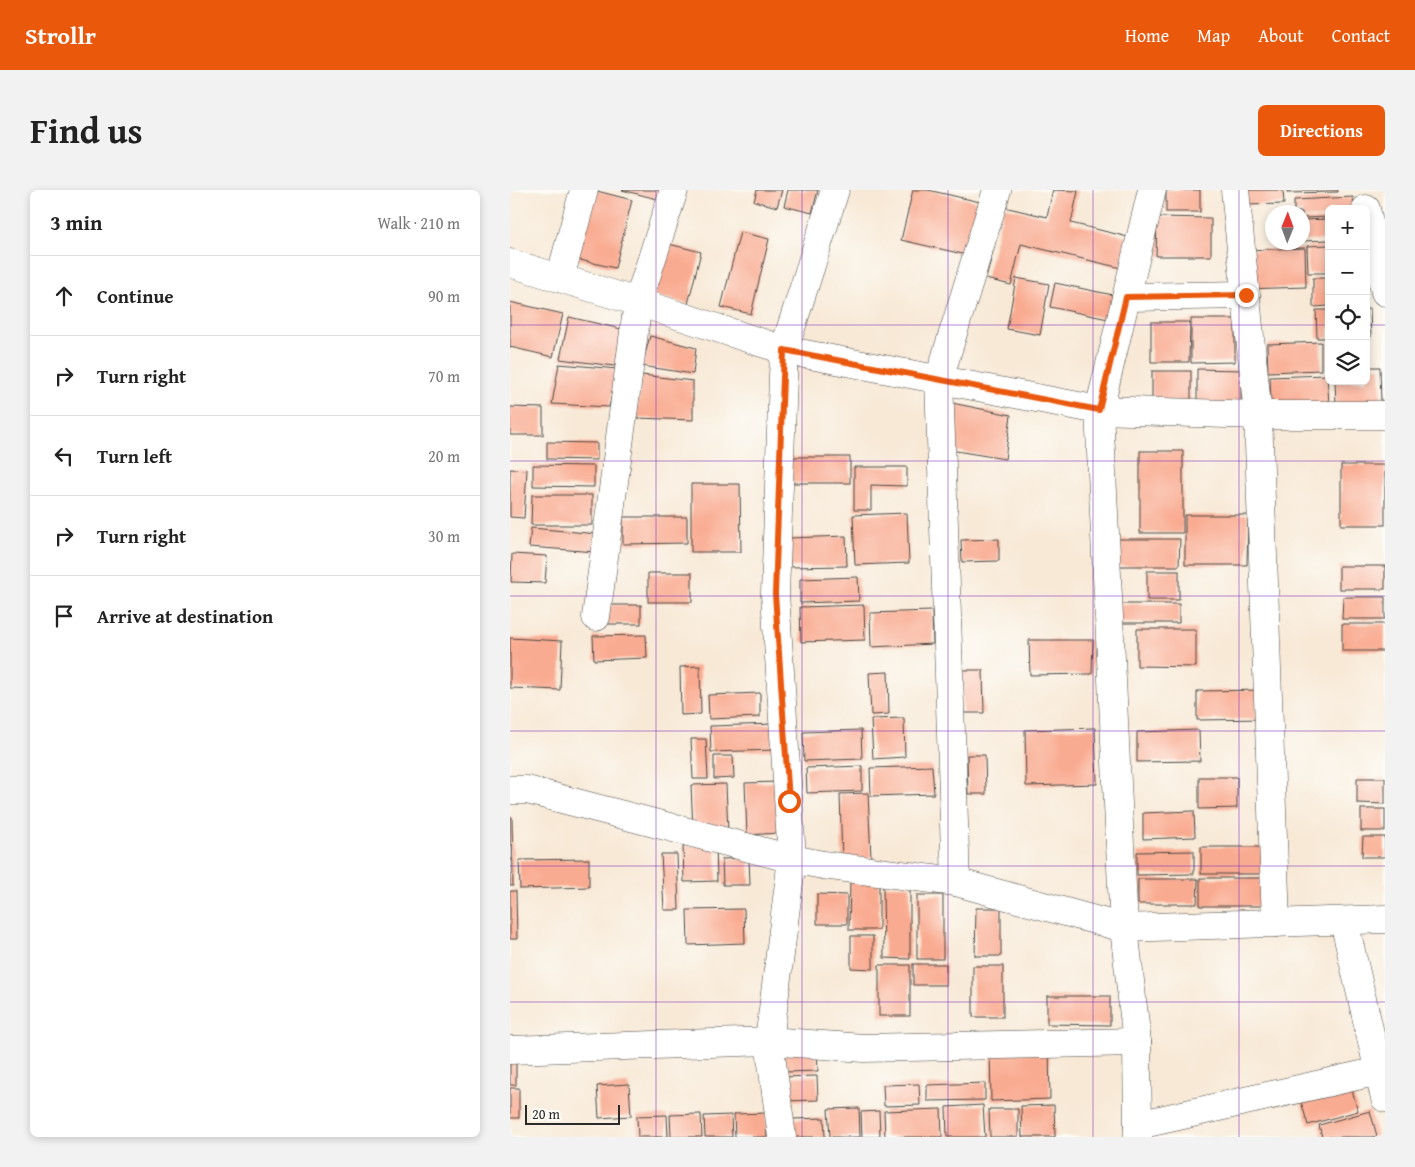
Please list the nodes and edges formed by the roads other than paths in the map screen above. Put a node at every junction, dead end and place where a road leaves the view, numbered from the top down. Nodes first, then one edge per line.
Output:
1 (584, 190) edge
2 (674, 190) edge
3 (835, 190) edge
4 (997, 190) edge
5 (1152, 190) edge
6 (1235, 190) edge
7 (1362, 190) edge
8 (1365, 205) edge
9 (1370, 226) edge
10 (510, 263) edge
11 (560, 278) junction
12 (1385, 292) edge
13 (1246, 295) junction
14 (1126, 297) junction
15 (638, 302) junction
16 (784, 350) junction
17 (939, 379) junction
18 (1099, 410) junction
19 (1258, 415) junction
20 (1385, 415) edge
21 (596, 617) dead end
22 (510, 790) edge
23 (792, 859) junction
24 (956, 882) junction
25 (1385, 919) edge
26 (1344, 921) junction
27 (1276, 923) junction
28 (1124, 928) junction
29 (769, 1041) junction
30 (1137, 1042) junction
31 (510, 1050) edge
32 (1379, 1071) junction
33 (1385, 1098) edge
34 (1138, 1131) edge
35 (782, 1137) edge

1 - 11 street
2 - 15 street
3 - 16 street
4 - 17 street
5 - 14 street
6 - 13 street
7 - 8 street
9 - 12 street
10 - 11 street
11 - 15 street
13 - 14 street
13 - 19 street
14 - 18 street
15 - 16 street
15 - 21 street
16 - 17 street
16 - 23 street
17 - 18 street
17 - 24 street
18 - 19 street
18 - 28 street
19 - 20 street
19 - 27 street
22 - 23 street
23 - 24 street
23 - 29 street
24 - 28 street
25 - 26 street
26 - 27 street
26 - 32 street
27 - 28 street
28 - 30 street
29 - 30 street
29 - 31 street
29 - 35 street
30 - 34 street
32 - 33 street
32 - 34 street

